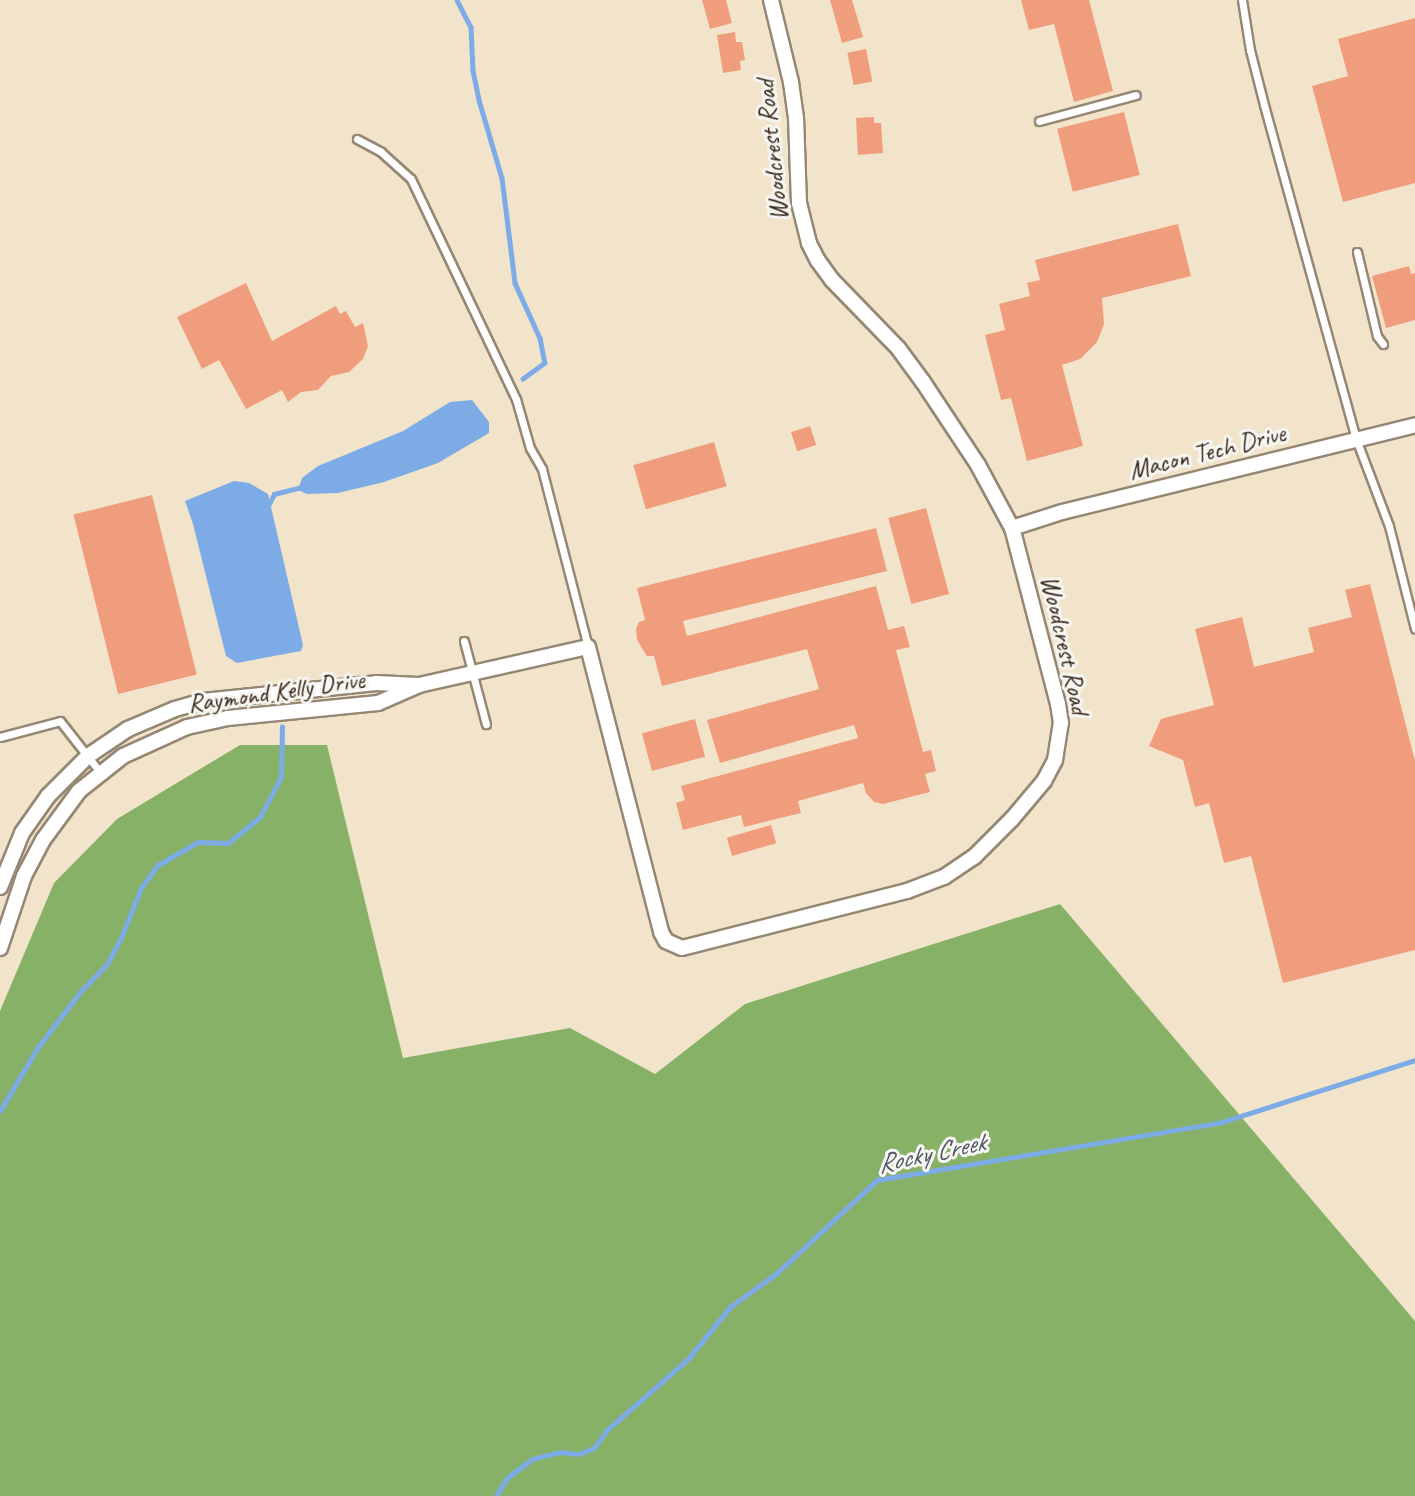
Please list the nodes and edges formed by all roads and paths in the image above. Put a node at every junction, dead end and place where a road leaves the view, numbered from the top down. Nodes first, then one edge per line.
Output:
1 (771, 0) edge
2 (1242, 0) edge
3 (1136, 95) dead end
4 (1039, 121) dead end
5 (357, 139) dead end
6 (1356, 252) dead end
7 (1383, 344) dead end
8 (1415, 424) edge
9 (1356, 440) junction
10 (1012, 528) junction
11 (1415, 629) edge
12 (464, 641) dead end
13 (588, 647) junction
14 (473, 673) junction
15 (419, 685) junction
16 (486, 724) dead end
17 (0, 736) edge
18 (88, 756) junction
19 (100, 772) junction
20 (0, 887) edge
21 (0, 948) edge

1 - 10 street, Woodcrest Road
2 - 9 lane
3 - 4 lane
5 - 13 lane
6 - 7 lane
8 - 9 street, Macon Tech Drive
9 - 10 street, Macon Tech Drive
9 - 11 lane
10 - 13 street, Woodcrest Road
12 - 14 lane
13 - 14 street, Raymond Kelly Drive
14 - 15 street, Raymond Kelly Drive
14 - 16 lane
15 - 18 street, Raymond Kelly Drive
15 - 19 street, Raymond Kelly Drive
17 - 18 lane
18 - 19 lane
18 - 20 street, Raymond Kelly Drive
19 - 21 street, Raymond Kelly Drive

